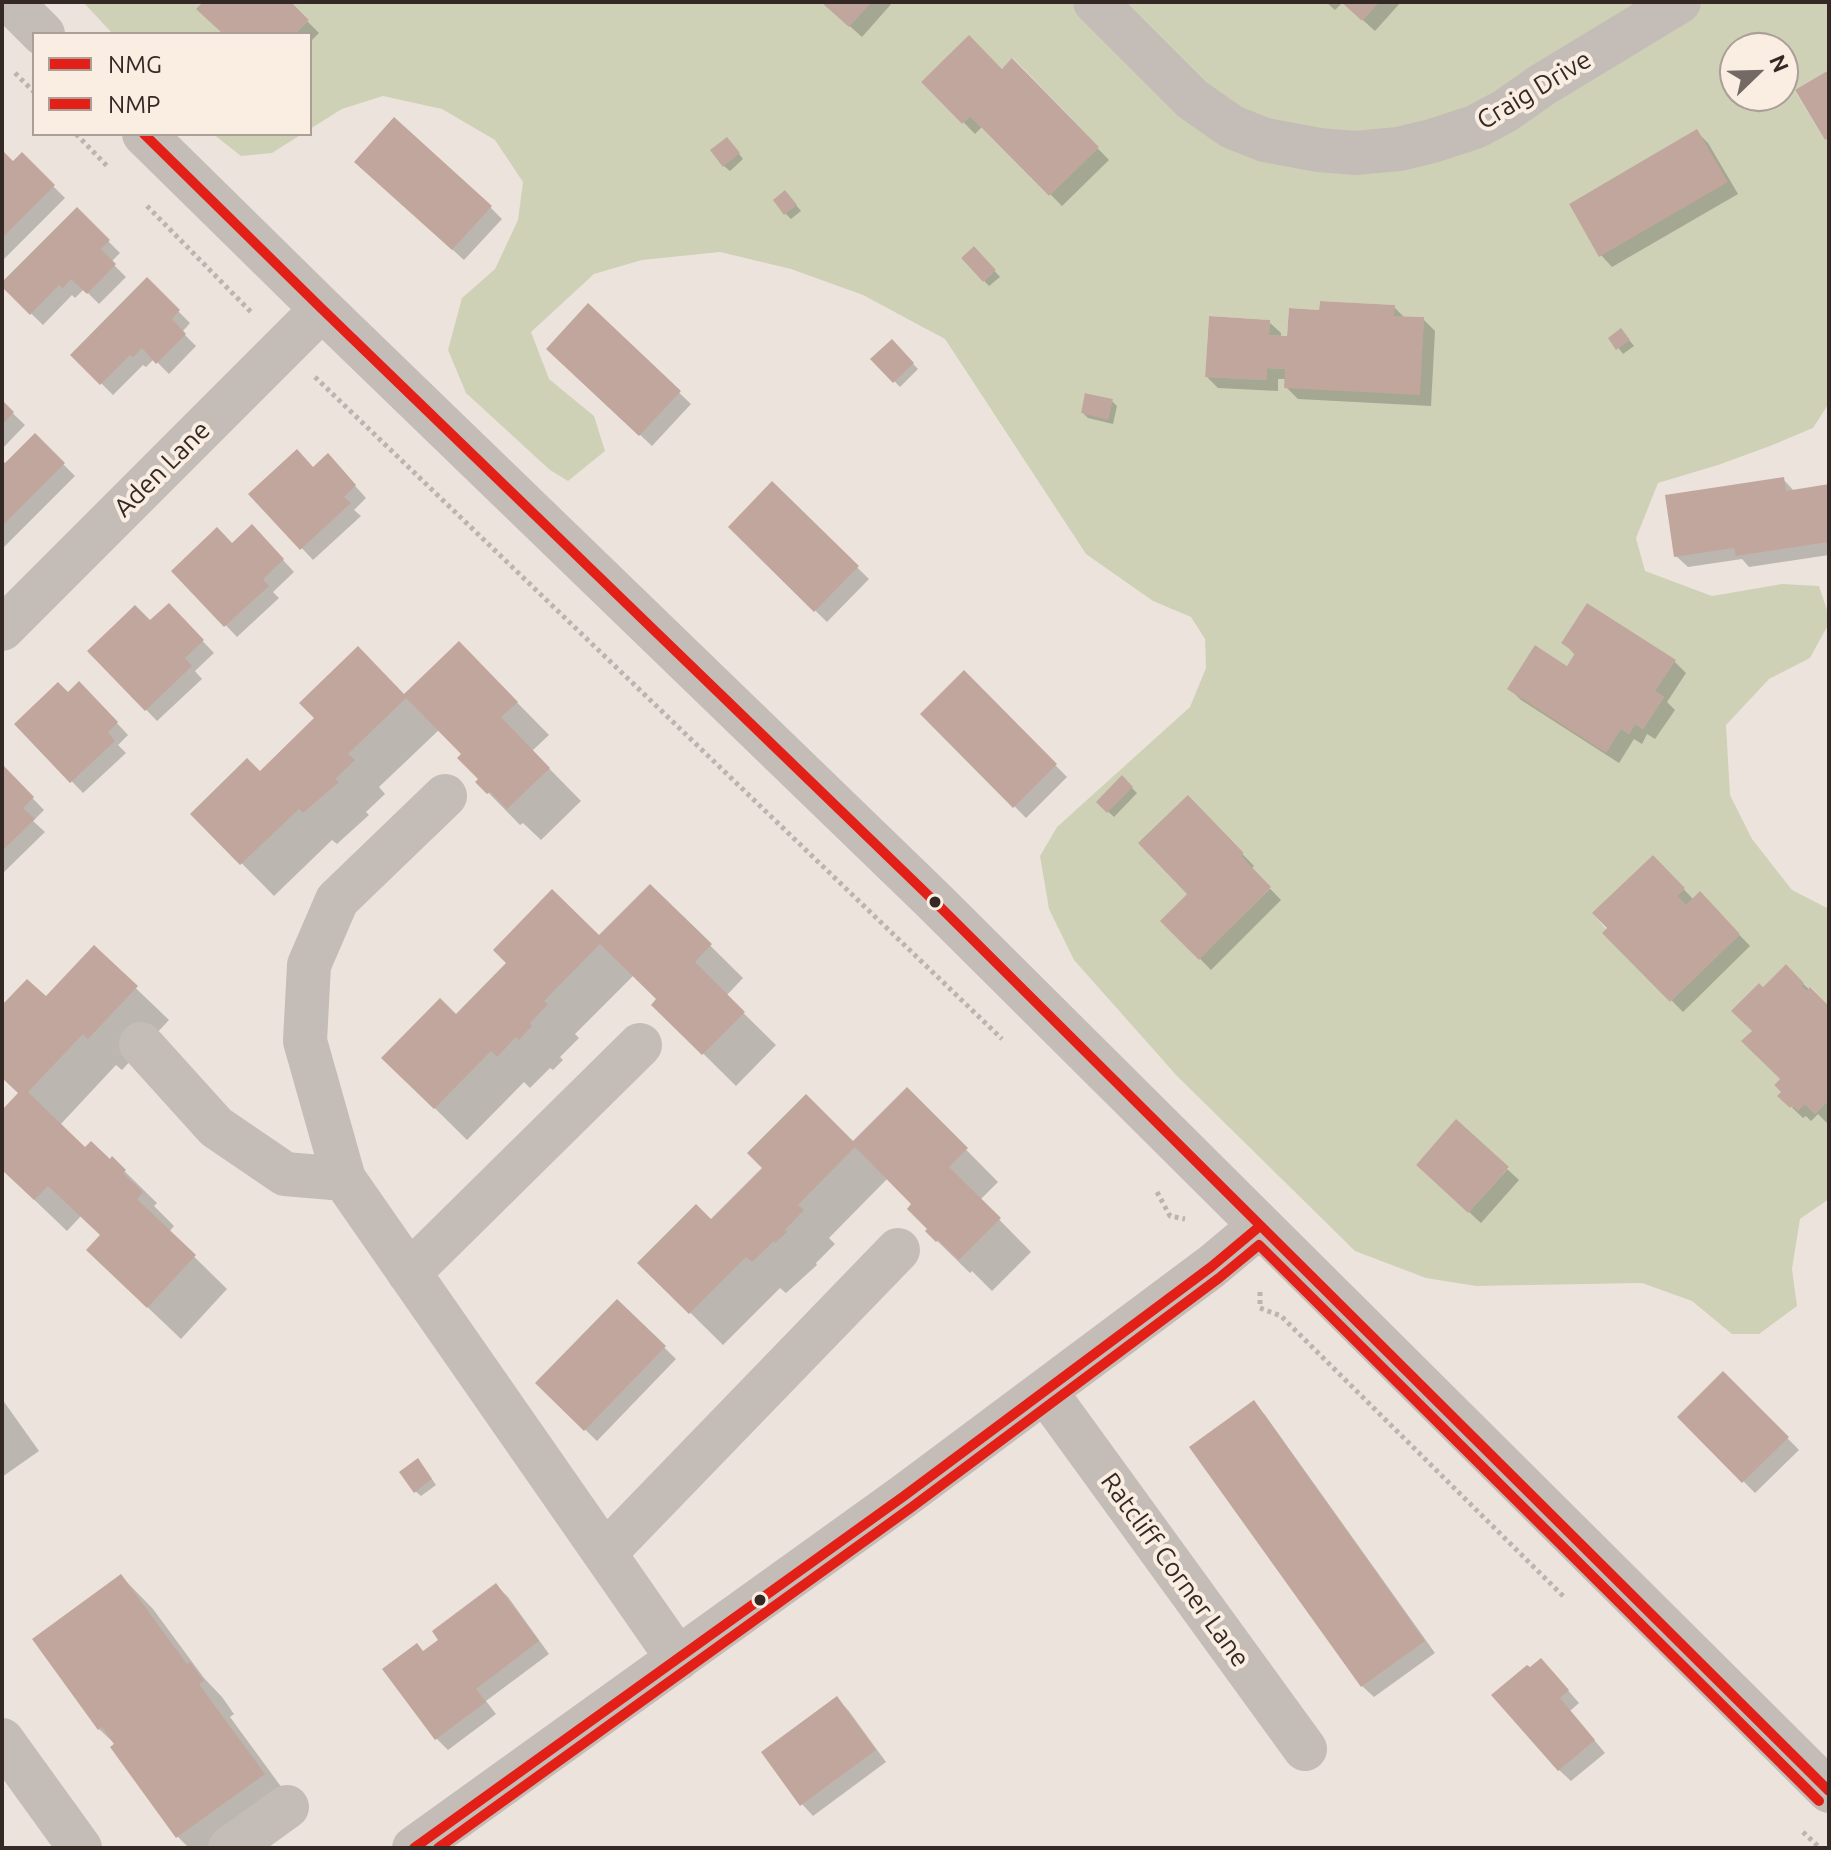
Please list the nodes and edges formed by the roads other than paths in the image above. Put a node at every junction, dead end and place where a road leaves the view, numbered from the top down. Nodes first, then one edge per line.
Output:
1 (11, 2) edge
2 (1095, 2) edge
3 (1679, 2) edge
4 (41, 32) edge
5 (146, 136) edge
6 (322, 309) junction
7 (2, 629) edge
8 (445, 796) dead end
9 (141, 1044) dead end
10 (640, 1045) dead end
11 (344, 1179) junction
12 (1260, 1226) junction
13 (898, 1250) dead end
14 (409, 1273) junction
15 (1045, 1391) junction
16 (605, 1553) junction
17 (678, 1659) junction
18 (2, 1740) edge
19 (1305, 1749) dead end
20 (1829, 1791) edge
21 (287, 1807) dead end
22 (80, 1848) edge
23 (230, 1848) edge
24 (414, 1848) edge

1 - 4 street
2 - 3 street, Craig Drive
5 - 6 street
6 - 7 street, Aden Lane
6 - 12 street
8 - 11 street
9 - 11 street
10 - 14 street
11 - 14 street
12 - 15 street
12 - 20 street
13 - 16 street
14 - 16 street
15 - 17 street
15 - 19 street, Ratcliff Corner Lane
16 - 17 street
17 - 24 street
18 - 22 street
21 - 23 street

